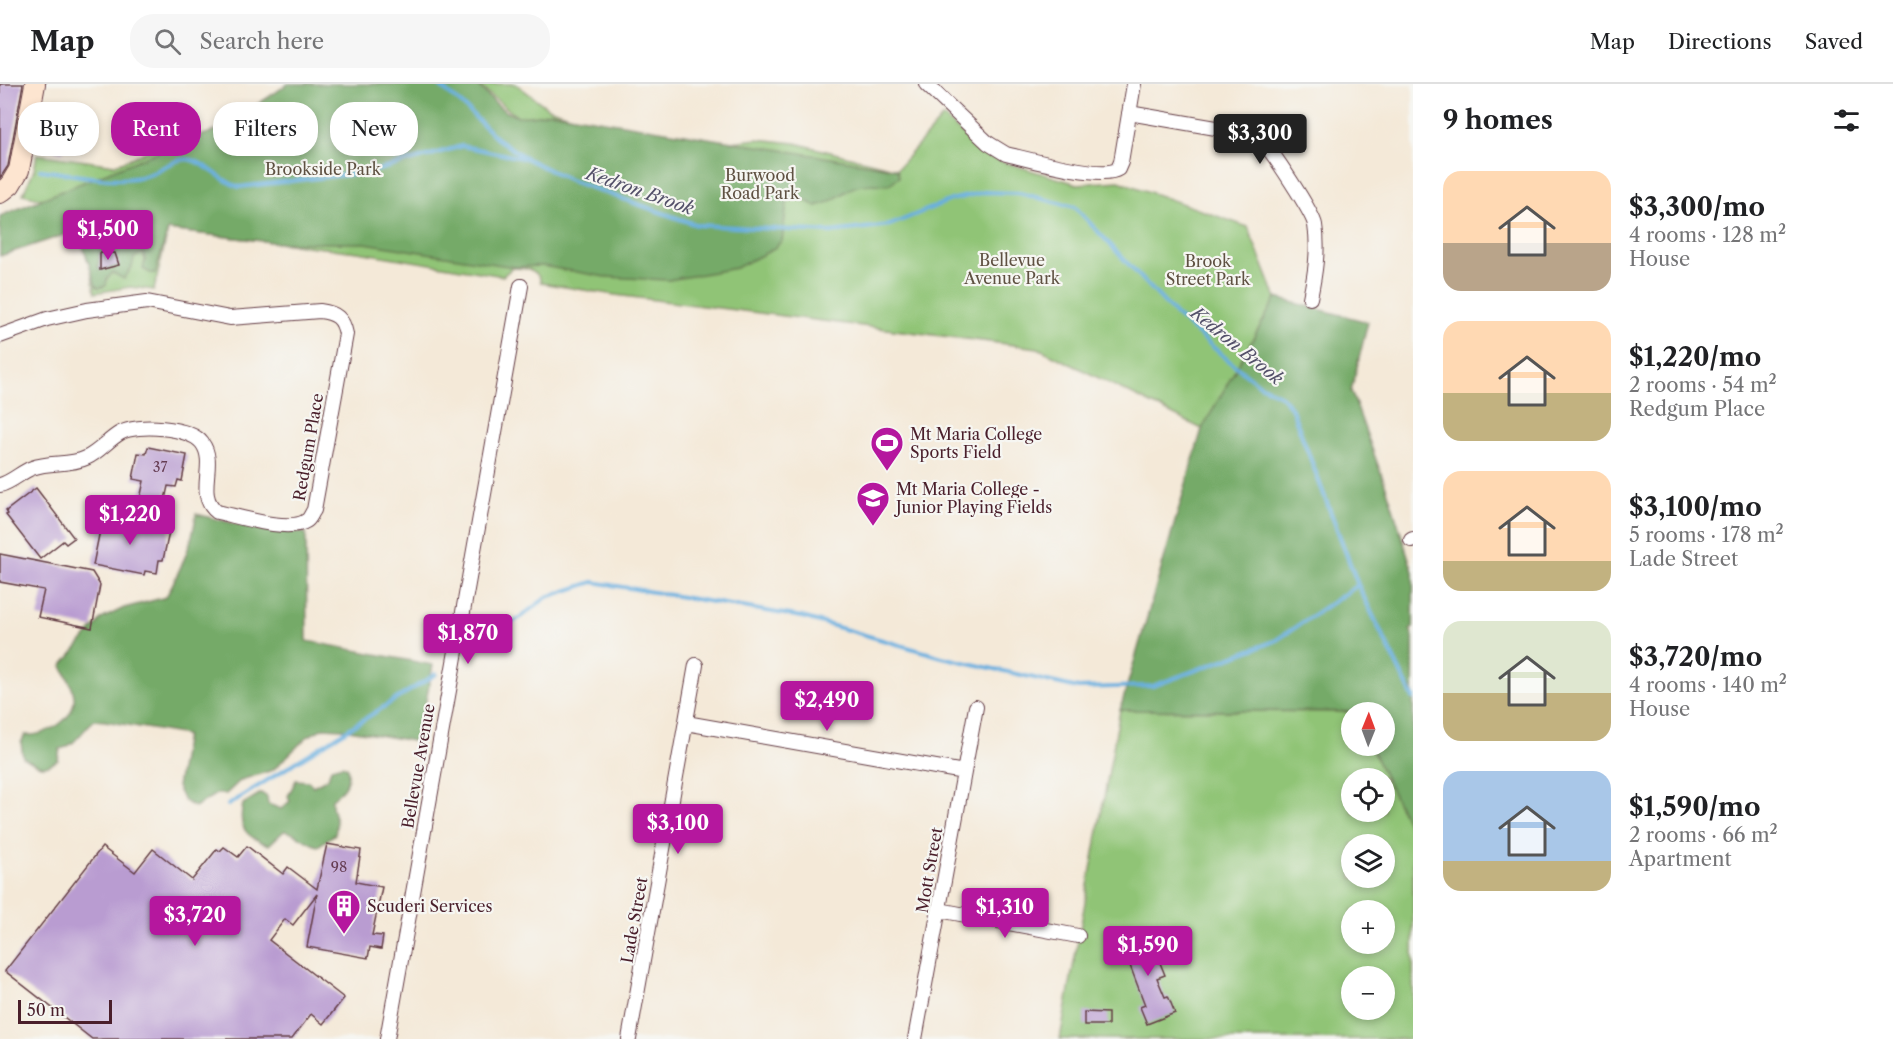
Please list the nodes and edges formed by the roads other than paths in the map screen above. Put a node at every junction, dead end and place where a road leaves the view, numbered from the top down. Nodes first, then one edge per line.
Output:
1 (35, 84) edge
2 (926, 84) edge
3 (1134, 84) edge
4 (1129, 113) junction
5 (0, 193) edge
6 (521, 286) dead end
7 (1310, 298) dead end
8 (0, 336) edge
9 (0, 485) edge
10 (696, 665) dead end
11 (976, 707) dead end
12 (686, 723) junction
13 (964, 772) junction
14 (939, 910) junction
15 (1078, 936) dead end
16 (387, 1039) edge
17 (629, 1039) edge
18 (915, 1039) edge

1 - 5 street
2 - 4 street
3 - 4 street
4 - 7 street
6 - 16 street, Bellevue Avenue
8 - 9 street, Redgum Place
10 - 12 street, Lade Street
11 - 13 street, Mott Street
12 - 13 street
12 - 17 street, Lade Street
13 - 14 street, Mott Street
14 - 15 street
14 - 18 street, Mott Street

